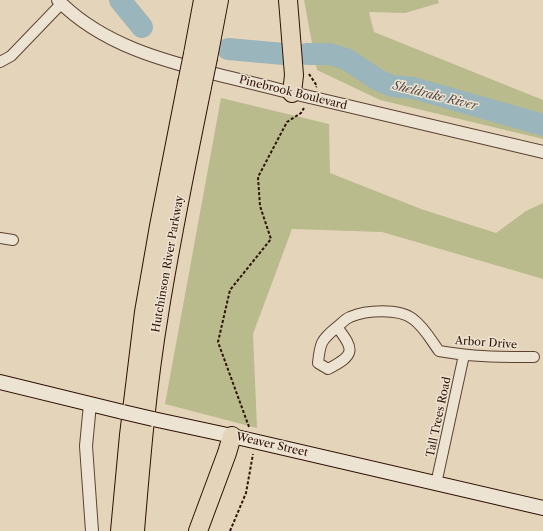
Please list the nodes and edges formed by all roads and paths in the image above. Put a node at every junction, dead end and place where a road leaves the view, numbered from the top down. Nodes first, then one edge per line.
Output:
1 (203, 0) edge
2 (219, 0) edge
3 (288, 0) edge
4 (60, 2) edge
5 (201, 56) junction
6 (0, 62) edge
7 (308, 73) dead end
8 (194, 85) junction
9 (292, 93) junction
10 (309, 97) junction
11 (539, 152) edge
12 (0, 238) edge
13 (13, 240) dead end
14 (337, 327) dead end
15 (464, 356) junction
16 (534, 357) dead end
17 (0, 382) edge
18 (90, 404) junction
19 (232, 436) junction
20 (254, 441) junction
21 (436, 484) junction
22 (543, 508) edge
23 (92, 531) edge
24 (120, 531) edge
25 (135, 531) edge
26 (198, 531) edge
27 (230, 531) edge

1 - 5 highway, Hutchinson River Parkway
2 - 5 highway, Hutchinson River Parkway
3 - 9 highway
4 - 6 street
4 - 9 street, Pinebrook Boulevard
5 - 8 highway, Hutchinson River Parkway, bridge
7 - 10 path
8 - 24 highway, Hutchinson River Parkway
8 - 25 highway, Hutchinson River Parkway
9 - 10 street, Pinebrook Boulevard
10 - 11 street, Pinebrook Boulevard
10 - 20 path
12 - 13 street
14 - 15 street, Arbor Drive
15 - 16 street, Arbor Drive
15 - 21 street, Tall Trees Road
17 - 18 main road, Weaver Street
18 - 19 main road, Weaver Street, bridge
18 - 23 street
19 - 20 main road, Weaver Street
19 - 26 highway
20 - 21 main road, Weaver Street
20 - 27 path
21 - 22 main road, Weaver Street

